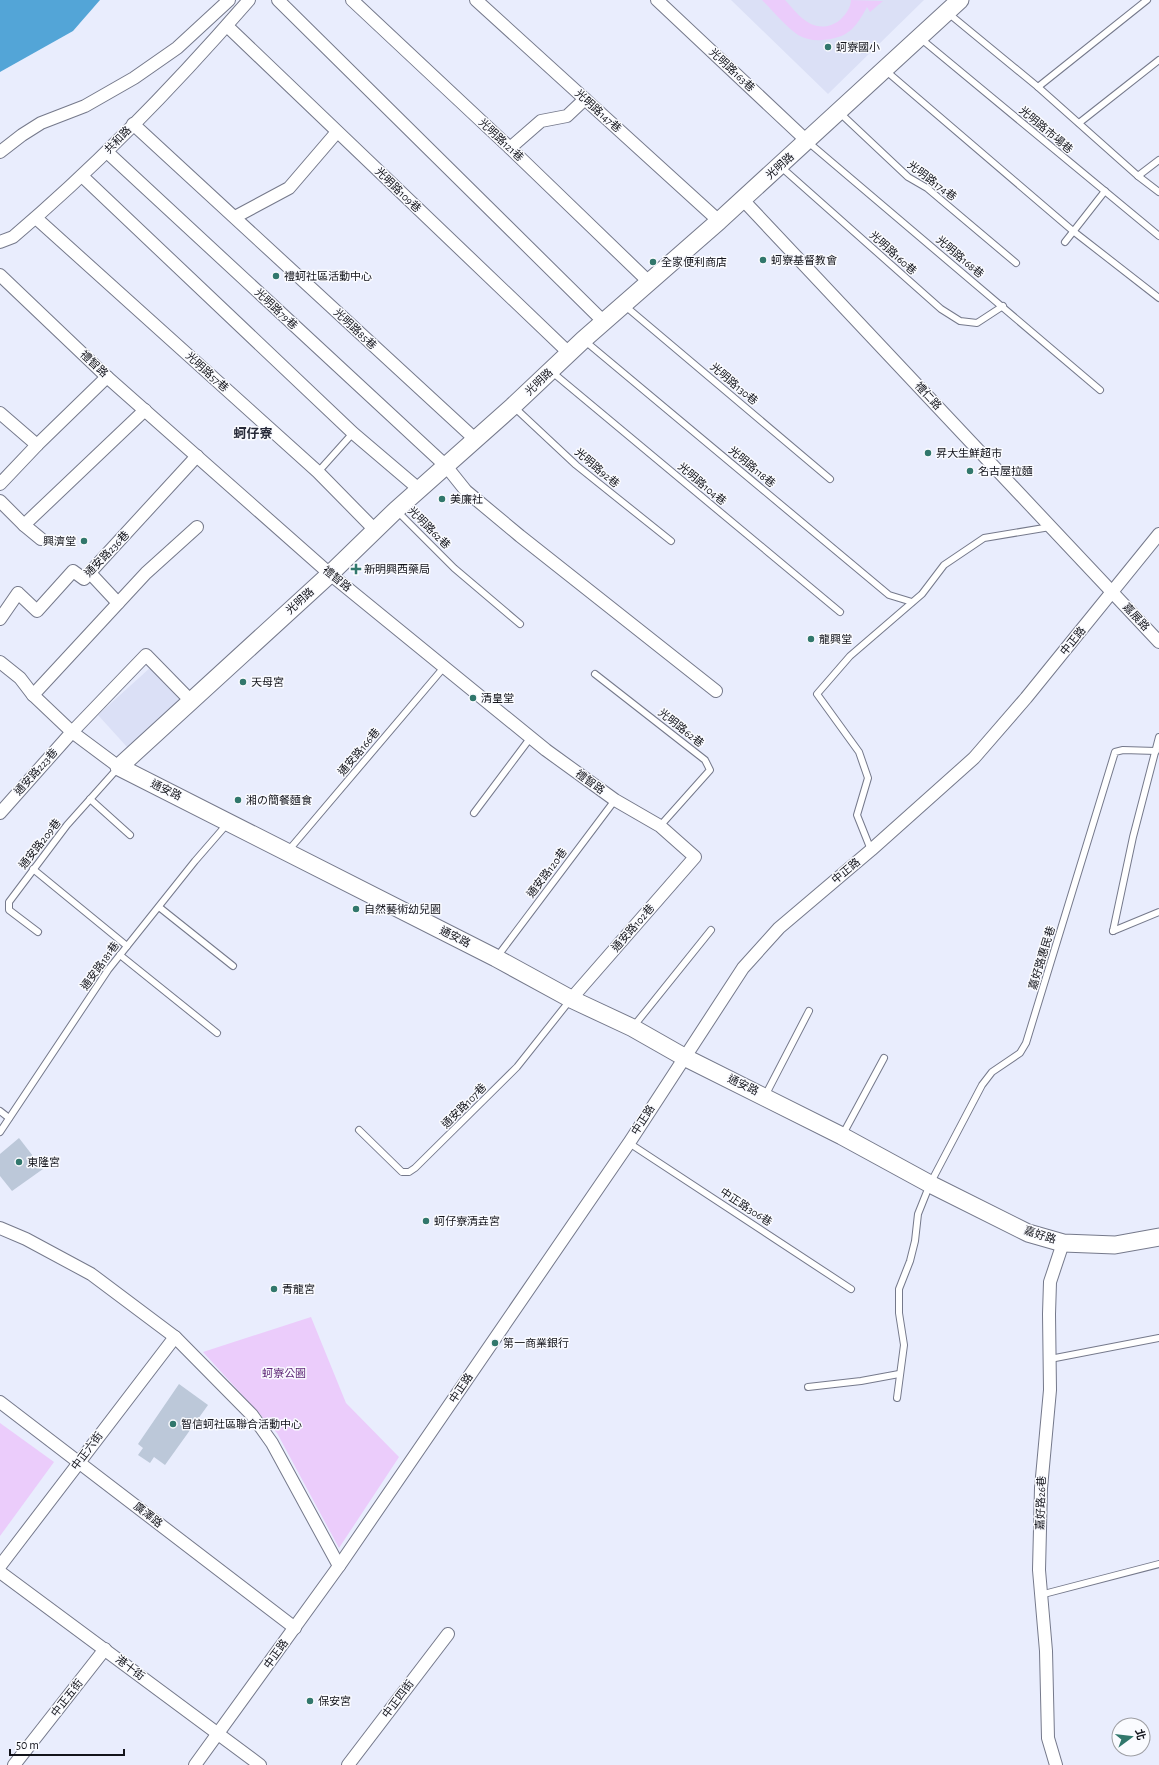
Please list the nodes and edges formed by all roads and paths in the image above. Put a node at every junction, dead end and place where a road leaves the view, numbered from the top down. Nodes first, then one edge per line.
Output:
1 (229, 0) edge
2 (249, 0) edge
3 (278, 0) edge
4 (352, 0) edge
5 (476, 0) edge
6 (657, 0) edge
7 (960, 0) edge
8 (1146, 0) edge
9 (947, 12) junction
10 (227, 26) junction
11 (920, 38) junction
12 (1159, 60) edge
13 (885, 70) junction
14 (1038, 87) junction
15 (585, 100) junction
16 (838, 112) junction
17 (133, 124) junction
18 (1079, 124) junction
19 (337, 132) junction
20 (807, 141) junction
21 (510, 148) junction
22 (0, 152) edge
23 (107, 152) junction
24 (1159, 160) edge
25 (780, 166) junction
26 (82, 176) junction
27 (1138, 176) junction
28 (1105, 191) junction
29 (1159, 192) edge
30 (742, 200) junction
31 (234, 217) junction
32 (36, 218) junction
33 (719, 221) junction
34 (1073, 231) junction
35 (1159, 236) edge
36 (0, 242) edge
37 (1065, 242) dead end
38 (1016, 264) dead end
39 (0, 275) edge
40 (649, 282) junction
41 (1159, 298) edge
42 (624, 305) junction
43 (1003, 306) junction
44 (604, 322) junction
45 (583, 340) junction
46 (569, 353) junction
47 (551, 371) junction
48 (107, 377) junction
49 (1100, 390) dead end
50 (514, 406) junction
51 (145, 410) junction
52 (1, 415) edge
53 (353, 432) junction
54 (476, 440) junction
55 (37, 445) junction
56 (197, 456) junction
57 (446, 466) junction
58 (318, 472) junction
59 (830, 479) dead end
60 (0, 484) edge
61 (420, 490) junction
62 (0, 501) edge
63 (396, 510) junction
64 (24, 525) junction
65 (196, 527) dead end
66 (1052, 527) junction
67 (375, 530) junction
68 (1159, 534) edge
69 (41, 539) dead end
70 (671, 541) dead end
71 (90, 573) junction
72 (330, 574) junction
73 (1112, 592) junction
74 (912, 602) junction
75 (118, 603) junction
76 (840, 612) dead end
77 (0, 619) edge
78 (520, 624) dead end
79 (1159, 642) edge
80 (0, 662) edge
81 (445, 666) junction
82 (595, 674) dead end
83 (716, 690) dead end
84 (33, 694) junction
85 (191, 701) junction
86 (72, 732) junction
87 (531, 737) junction
88 (1159, 738) edge
89 (1156, 751) junction
90 (119, 767) junction
91 (90, 799) junction
92 (615, 800) junction
93 (0, 813) edge
94 (474, 813) dead end
95 (229, 822) junction
96 (660, 826) junction
97 (130, 834) dead end
98 (871, 850) junction
99 (288, 852) junction
100 (695, 857) joint
101 (33, 869) junction
102 (159, 907) junction
103 (1159, 912) edge
104 (710, 930) dead end
105 (38, 932) dead end
106 (127, 946) junction
107 (120, 955) junction
108 (496, 958) junction
109 (233, 966) dead end
110 (571, 999) junction
111 (809, 1011) dead end
112 (632, 1028) junction
113 (217, 1033) dead end
114 (684, 1057) junction
115 (884, 1058) dead end
116 (765, 1096) junction
117 (0, 1111) edge
118 (9, 1118) junction
119 (359, 1130) dead end
120 (0, 1132) edge
121 (842, 1136) junction
122 (629, 1143) junction
123 (930, 1184) junction
124 (0, 1228) edge
125 (1159, 1237) edge
126 (1063, 1243) junction
127 (851, 1289) dead end
128 (175, 1337) junction
129 (1159, 1338) edge
130 (1050, 1359) junction
131 (899, 1374) junction
132 (808, 1387) dead end
133 (897, 1398) dead end
134 (0, 1402) edge
135 (79, 1462) junction
136 (1159, 1564) edge
137 (0, 1566) edge
138 (339, 1566) junction
139 (0, 1572) edge
140 (1040, 1595) junction
141 (295, 1628) junction
142 (448, 1634) dead end
143 (104, 1649) junction
144 (218, 1734) junction
145 (14, 1765) edge
146 (195, 1765) edge
147 (260, 1765) edge
148 (348, 1765) edge
149 (1056, 1765) edge

1 - 22 street
2 - 10 street, 共和路
3 - 44 street
4 - 21 street, 光明路121巷
5 - 15 street, 光明路147巷
6 - 20 street, 光明路163巷
7 - 9 street, 光明路
8 - 14 lane
9 - 11 street, 光明路
9 - 14 lane
10 - 17 street, 共和路
10 - 19 street, 光明路109巷
11 - 13 street, 光明路
11 - 28 lane, 光明路市場巷
12 - 18 lane
13 - 16 street, 光明路
13 - 34 lane
14 - 18 lane
15 - 21 street
15 - 33 street, 光明路147巷
16 - 20 street, 光明路
16 - 38 lane, 光明路174巷
17 - 23 street, 共和路
17 - 31 street, 光明路85巷
18 - 27 lane
19 - 31 street
19 - 46 street, 光明路109巷
20 - 25 street, 光明路
20 - 43 lane, 光明路168巷
21 - 40 street, 光明路121巷
23 - 26 street, 共和路
23 - 57 street, 光明路79巷
24 - 27 lane
25 - 30 street, 光明路
25 - 43 lane, 光明路160巷
26 - 32 street, 共和路
26 - 53 street
27 - 29 lane
28 - 34 lane
28 - 35 lane, 光明路市場巷
30 - 33 street, 光明路
30 - 66 street, 禮仁路
31 - 54 street, 光明路85巷
32 - 36 street, 共和路
32 - 58 street, 光明路57巷
33 - 40 street, 光明路
34 - 37 lane
34 - 41 lane
39 - 48 street, 禮智路
40 - 42 street, 光明路
42 - 44 street, 光明路
42 - 59 lane, 光明路130巷
43 - 49 lane, 光明路168巷
44 - 45 street, 光明路
45 - 46 street, 光明路
45 - 74 lane, 光明路118巷
46 - 47 street, 光明路
47 - 50 street, 光明路
47 - 76 lane, 光明路104巷
48 - 51 street, 禮智路
48 - 55 street
50 - 54 street, 光明路
50 - 70 lane, 光明路92巷
51 - 56 street, 禮智路
51 - 64 street
52 - 55 street
53 - 58 lane
53 - 61 street
54 - 57 street, 光明路
55 - 60 street
56 - 71 street, 通安路236巷
56 - 72 street, 禮智路
57 - 61 street, 光明路
57 - 83 street, 光明路79巷
58 - 67 street, 光明路57巷
61 - 63 street, 光明路
62 - 64 street
63 - 67 street, 光明路
63 - 78 lane, 光明路62巷
64 - 69 street
65 - 75 street
66 - 73 street, 禮仁路
66 - 74 lane
67 - 72 street, 光明路
68 - 73 street, 中正路
71 - 75 street
71 - 77 street, 通安路236巷
72 - 81 street, 禮智路
72 - 85 street, 光明路
73 - 79 street, 嘉展路
73 - 98 street, 中正路
74 - 98 lane
75 - 84 street
80 - 84 street, 通安路
81 - 87 street, 禮智路
81 - 99 lane, 通安路166巷
82 - 96 lane, 光明路62巷
84 - 86 street, 通安路
85 - 86 street, 通安路223巷
85 - 90 street, 光明路
86 - 90 street, 通安路
86 - 93 street, 通安路223巷
87 - 92 street, 禮智路
87 - 94 lane
88 - 89 lane
89 - 103 lane
89 - 123 lane, 嘉好路惠民巷
90 - 91 lane, 通安路209巷
90 - 95 street, 通安路
91 - 97 lane
91 - 101 lane, 通安路209巷
92 - 96 street, 禮智路
92 - 108 lane, 通安路120巷
95 - 99 street, 通安路
95 - 102 lane, 通安路181巷
96 - 100 street, 禮智路
98 - 114 street, 中正路
99 - 108 street, 通安路
100 - 110 street, 通安路102巷
101 - 105 lane, 通安路209巷
101 - 106 lane
102 - 106 lane, 通安路181巷
102 - 109 lane
104 - 112 lane
106 - 107 lane, 通安路181巷
107 - 113 lane
107 - 118 lane, 通安路181巷
108 - 110 street, 通安路
110 - 112 street, 通安路
110 - 119 lane, 通安路107巷
111 - 116 lane
112 - 114 street, 通安路
114 - 116 street, 通安路
114 - 122 street, 中正路
115 - 121 lane
116 - 121 street, 通安路
117 - 118 lane
118 - 120 lane, 通安路181巷
121 - 123 street, 通安路
122 - 127 lane, 中正路306巷
122 - 138 street, 中正路
123 - 126 street, 嘉好路
123 - 131 lane
124 - 128 street
125 - 126 street, 嘉好路
126 - 130 street, 嘉好路26巷
128 - 135 street, 中正六街
128 - 138 street
129 - 130 lane
130 - 140 street, 嘉好路26巷
131 - 132 lane
131 - 133 lane
134 - 135 street, 廣澤路
135 - 137 street, 中正六街
135 - 141 street, 廣澤路
136 - 140 lane
138 - 141 street, 中正路
139 - 143 street, 港十街
140 - 149 street, 嘉好路26巷
141 - 144 street, 中正路
142 - 148 street, 中正四街
143 - 144 street, 港十街
143 - 145 street, 中正五街
144 - 146 street, 中正路
144 - 147 street, 港十街

